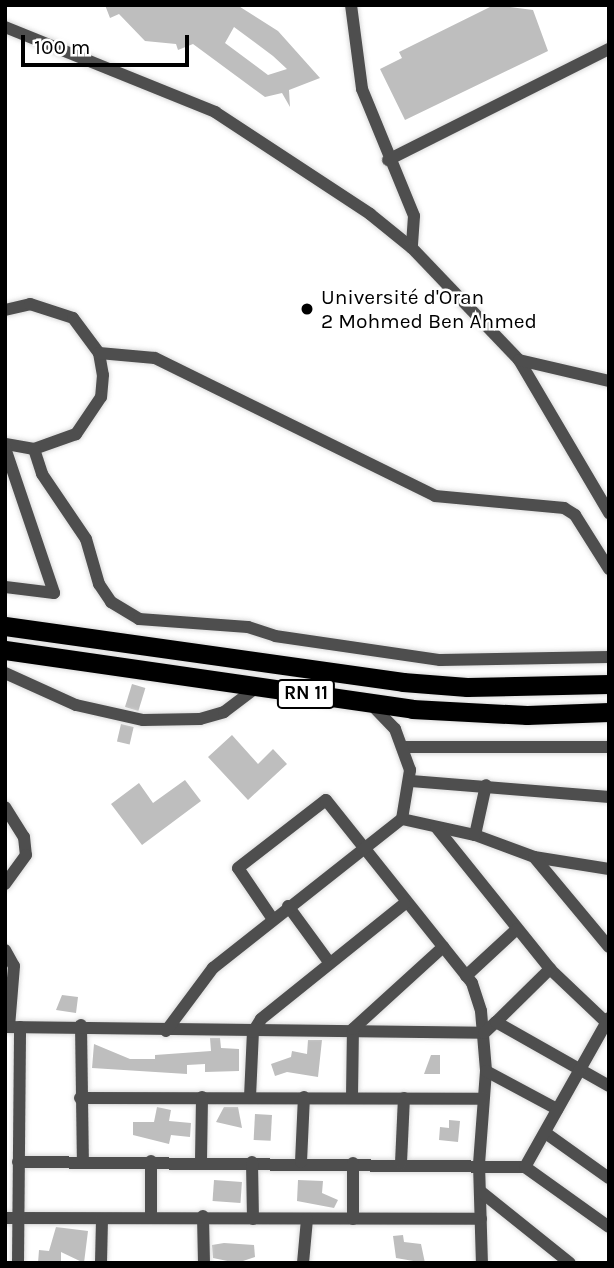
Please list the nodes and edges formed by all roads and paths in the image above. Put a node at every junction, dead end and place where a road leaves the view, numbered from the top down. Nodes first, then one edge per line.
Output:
1 (351, 5) edge
2 (5, 27) edge
3 (609, 49) edge
4 (388, 160) junction
5 (412, 248) junction
6 (6, 305) edge
7 (99, 353) junction
8 (519, 360) junction
9 (609, 381) edge
10 (5, 446) edge
11 (34, 449) junction
12 (609, 513) edge
13 (609, 569) edge
14 (5, 587) edge
15 (5, 626) edge
16 (5, 650) edge
17 (609, 657) edge
18 (5, 673) edge
19 (609, 684) edge
20 (257, 687) junction
21 (367, 702) junction
22 (412, 709) junction
23 (609, 712) edge
24 (402, 742) junction
25 (609, 747) edge
26 (411, 781) junction
27 (486, 785) junction
28 (609, 797) edge
29 (5, 807) edge
30 (402, 819) junction
31 (436, 827) junction
32 (475, 835) junction
33 (367, 848) junction
34 (534, 857) junction
35 (609, 869) edge
36 (5, 884) edge
37 (404, 904) junction
38 (288, 906) junction
39 (272, 918) junction
40 (517, 929) junction
41 (443, 947) junction
42 (609, 947) edge
43 (5, 950) edge
44 (329, 961) junction
45 (550, 969) junction
46 (466, 976) junction
47 (608, 1021) edge
48 (496, 1022) junction
49 (81, 1025) junction
50 (11, 1027) edge
51 (353, 1029) junction
52 (166, 1031) junction
53 (253, 1032) junction
54 (484, 1033) junction
55 (576, 1067) junction
56 (486, 1071) junction
57 (609, 1086) edge
58 (202, 1097) junction
59 (250, 1097) junction
60 (304, 1097) junction
61 (352, 1097) junction
62 (80, 1098) junction
63 (404, 1098) junction
64 (483, 1098) junction
65 (557, 1109) junction
66 (12, 1134) edge
67 (547, 1134) junction
68 (83, 1160) junction
69 (151, 1161) junction
70 (201, 1161) junction
71 (18, 1162) junction
72 (251, 1162) junction
73 (301, 1162) junction
74 (353, 1163) junction
75 (401, 1163) junction
76 (480, 1164) junction
77 (525, 1167) junction
78 (609, 1178) edge
79 (480, 1191) junction
80 (151, 1216) junction
81 (203, 1216) junction
82 (5, 1218) edge
83 (20, 1218) junction
84 (102, 1219) junction
85 (253, 1219) junction
86 (307, 1219) junction
87 (353, 1219) junction
88 (481, 1219) junction
89 (609, 1227) edge
90 (482, 1259) edge
91 (18, 1263) edge
92 (101, 1263) edge
93 (204, 1263) edge
94 (303, 1263) edge
95 (494, 1263) edge
96 (570, 1263) edge

1 - 4 street
2 - 5 street
3 - 4 street
4 - 5 street
5 - 8 street
6 - 7 street
7 - 11 street
7 - 13 street
8 - 9 street
8 - 12 street
10 - 11 street
10 - 14 street
11 - 17 street
15 - 19 highway, RN 11
16 - 20 highway, RN 11
18 - 20 street
20 - 21 highway, RN 11
21 - 22 highway, RN 11
21 - 24 street
22 - 23 highway, RN 11
22 - 24 street
24 - 25 street
24 - 26 street
26 - 27 street
26 - 30 street
27 - 28 street
27 - 32 street
29 - 36 street
30 - 31 street
30 - 33 street
31 - 32 street
31 - 40 street
32 - 34 street
33 - 37 street
33 - 38 street
33 - 39 street
34 - 35 street
34 - 42 street
37 - 41 street
37 - 44 street
38 - 39 street
38 - 44 street
39 - 52 street
40 - 45 street
40 - 46 street
41 - 46 street
41 - 51 street
43 - 50 street
44 - 53 street
45 - 47 street
45 - 48 street
46 - 54 street
47 - 55 street
48 - 54 street
48 - 55 street
49 - 50 street
49 - 52 street
49 - 62 street
50 - 66 street
51 - 53 street
51 - 54 street
51 - 61 street
52 - 53 street
53 - 59 street
54 - 56 street
55 - 57 street
55 - 65 street
56 - 64 street
56 - 65 street
58 - 59 street
58 - 62 street
58 - 70 street
59 - 60 street
60 - 61 street
60 - 73 street
61 - 63 street
62 - 68 street
63 - 64 street
63 - 75 street
64 - 76 street
65 - 67 street
66 - 71 street
67 - 77 street
67 - 78 street
68 - 69 street
68 - 71 street
69 - 70 street
69 - 80 street
70 - 72 street
71 - 83 street
72 - 73 street
72 - 85 street
73 - 74 street
74 - 75 street
74 - 87 street
75 - 76 street
76 - 77 street
76 - 79 street
77 - 89 street
79 - 88 street
79 - 96 street
80 - 81 street
80 - 84 street
81 - 85 street
81 - 93 street
82 - 83 street
83 - 84 street
83 - 91 street
84 - 92 street
85 - 86 street
86 - 87 street
86 - 94 street
87 - 88 street
88 - 90 street
90 - 95 street

